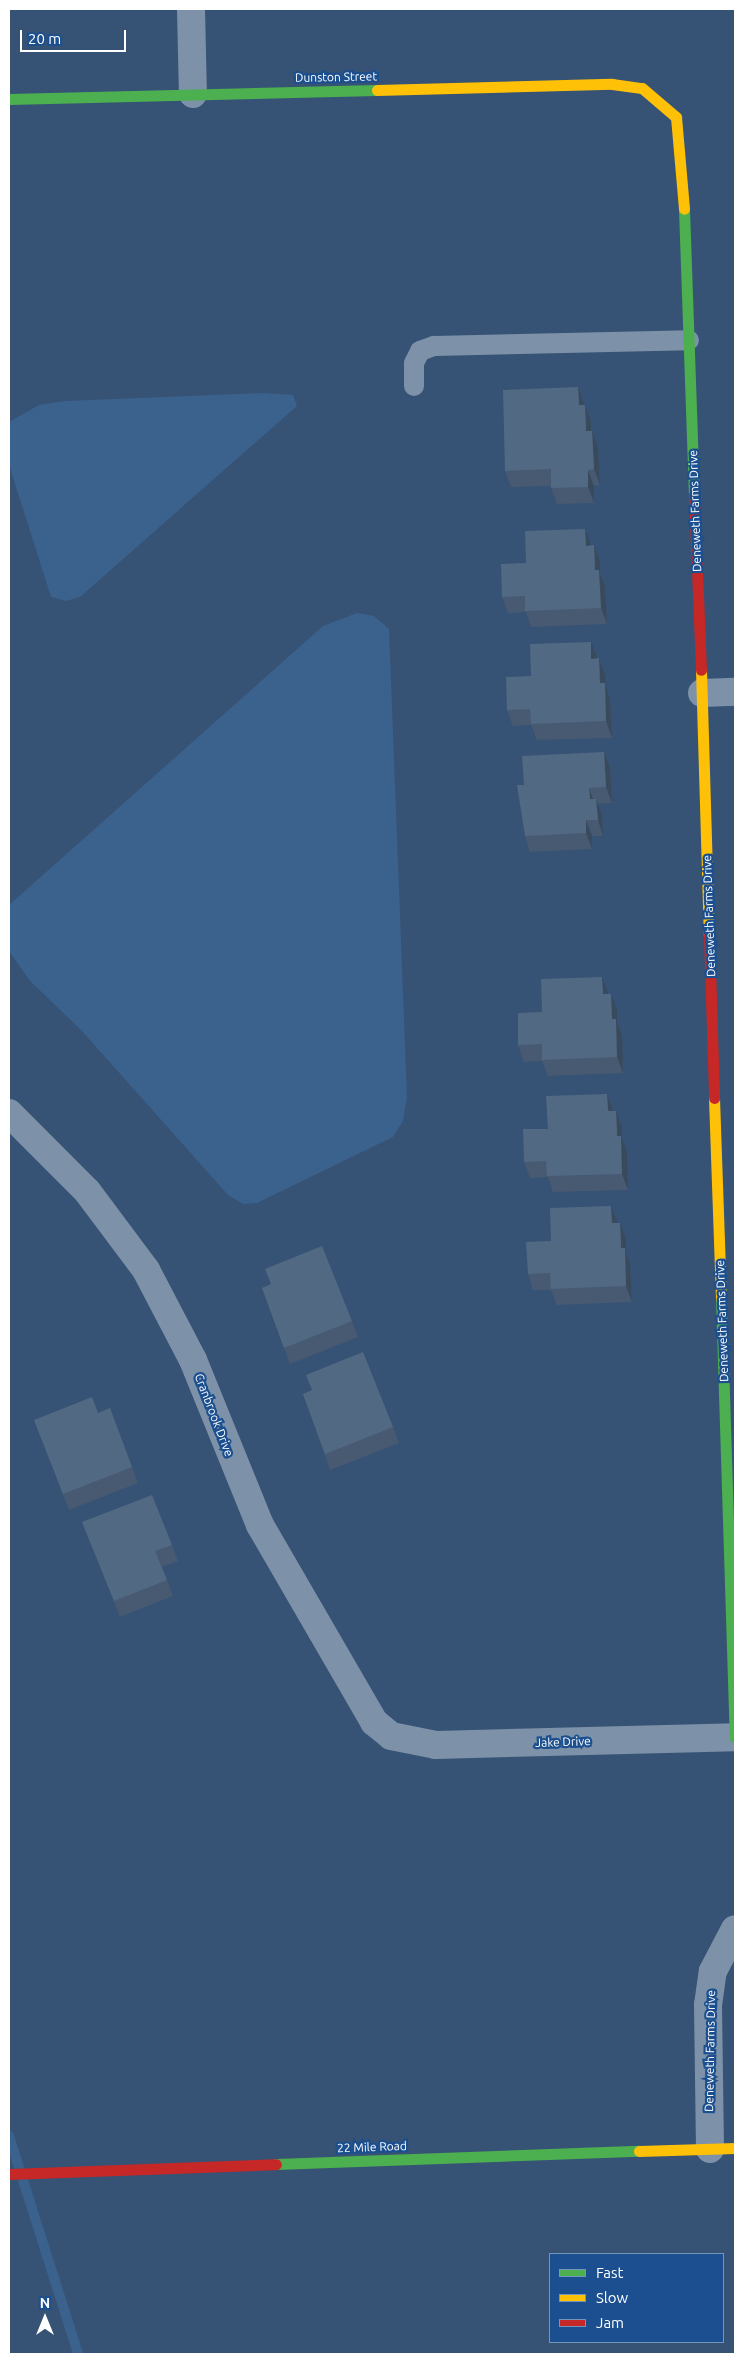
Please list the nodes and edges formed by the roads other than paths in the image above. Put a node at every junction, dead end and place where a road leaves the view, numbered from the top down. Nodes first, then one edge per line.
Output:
1 (191, 9) edge
2 (194, 94) junction
3 (9, 99) edge
4 (661, 100) joint
5 (689, 340) junction
6 (414, 386) dead end
7 (735, 692) edge
8 (702, 693) junction
9 (9, 1113) edge
10 (391, 1736) joint
11 (735, 1738) edge
12 (735, 1929) edge
13 (723, 2149) edge
14 (9, 2174) edge

1 - 2 street
2 - 3 street, Dunston Street
2 - 4 street, Dunston Street
4 - 5 street, Deneweth Farms Drive
5 - 6 lane
5 - 8 street, Deneweth Farms Drive
7 - 8 street
8 - 11 street, Deneweth Farms Drive
9 - 10 street, Cranbrook Drive
10 - 11 street, Jake Drive
12 - 13 street, Deneweth Farms Drive
13 - 14 street, 22 Mile Road

